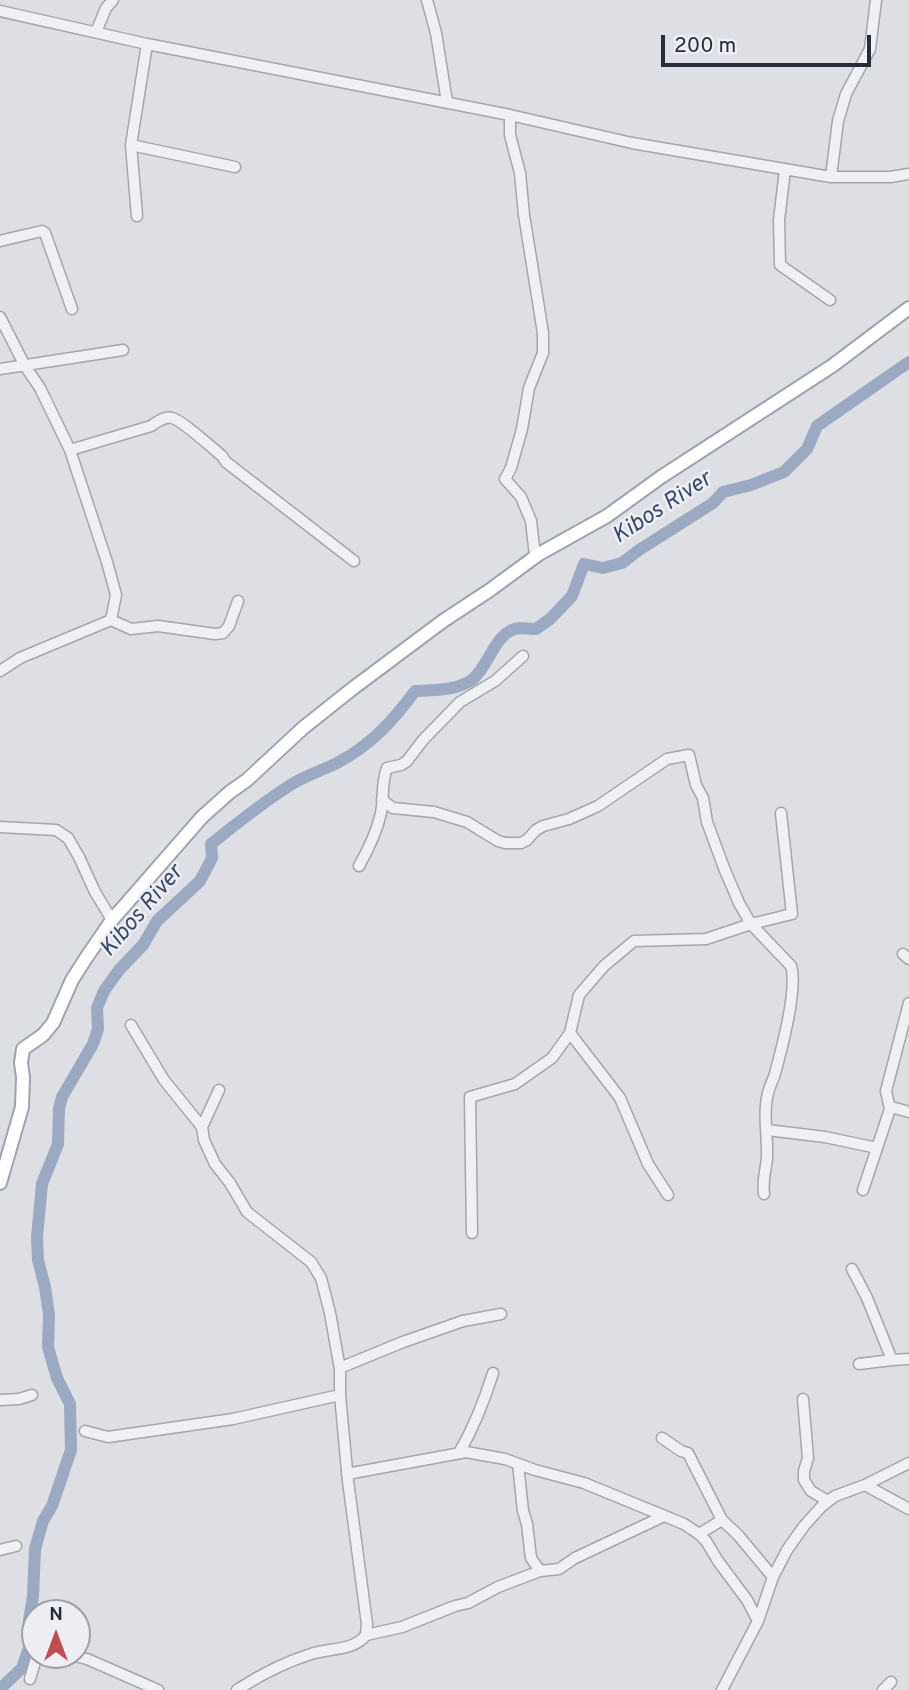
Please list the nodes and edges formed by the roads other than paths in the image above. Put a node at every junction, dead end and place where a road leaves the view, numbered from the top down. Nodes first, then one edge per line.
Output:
1 (113, 0) edge
2 (427, 0) edge
3 (876, 0) edge
4 (0, 11) edge
5 (96, 32) junction
6 (147, 44) junction
7 (447, 102) junction
8 (510, 115) junction
9 (131, 145) junction
10 (234, 167) dead end
11 (785, 170) junction
12 (909, 174) edge
13 (831, 177) junction
14 (137, 216) dead end
15 (0, 241) edge
16 (830, 300) dead end
17 (909, 308) edge
18 (72, 309) dead end
19 (0, 317) edge
20 (123, 350) dead end
21 (26, 366) junction
22 (0, 369) edge
23 (70, 450) junction
24 (536, 556) junction
25 (354, 561) dead end
26 (238, 601) dead end
27 (111, 620) junction
28 (523, 656) dead end
29 (0, 671) edge
30 (382, 800) junction
31 (781, 813) dead end
32 (0, 827) edge
33 (359, 866) dead end
34 (112, 920) junction
35 (751, 924) junction
36 (909, 1003) edge
37 (131, 1025) dead end
38 (570, 1033) junction
39 (219, 1090) dead end
40 (890, 1109) junction
41 (909, 1112) edge
42 (202, 1127) junction
43 (767, 1130) junction
44 (877, 1148) junction
45 (0, 1183) edge
46 (863, 1190) dead end
47 (764, 1194) dead end
48 (668, 1195) dead end
49 (472, 1233) dead end
50 (852, 1269) dead end
51 (502, 1314) dead end
52 (909, 1359) edge
53 (892, 1360) junction
54 (859, 1364) dead end
55 (340, 1369) junction
56 (493, 1373) dead end
57 (32, 1395) dead end
58 (340, 1395) junction
59 (803, 1399) dead end
60 (0, 1400) edge
61 (85, 1432) dead end
62 (662, 1438) dead end
63 (459, 1453) junction
64 (909, 1463) edge
65 (518, 1464) junction
66 (347, 1474) junction
67 (865, 1485) junction
68 (828, 1501) junction
69 (909, 1509) edge
70 (664, 1516) junction
71 (722, 1520) junction
72 (699, 1534) junction
73 (16, 1546) dead end
74 (0, 1550) edge
75 (540, 1571) junction
76 (773, 1577) junction
77 (758, 1621) junction
78 (366, 1635) junction
79 (91, 1661) edge
80 (33, 1669) edge
81 (30, 1679) dead end
82 (891, 1682) dead end
83 (725, 1689) edge
84 (158, 1690) edge
85 (237, 1690) edge
86 (883, 1690) edge

1 - 5 street
2 - 7 street
3 - 13 street
4 - 5 street
5 - 6 street
6 - 7 street
6 - 9 street
7 - 8 street
8 - 11 street
8 - 24 street
9 - 10 street
9 - 14 street
11 - 13 street
11 - 16 street
12 - 13 street
15 - 18 street
17 - 24 main road
19 - 21 street
20 - 21 street
21 - 22 street
21 - 23 street
23 - 25 street
23 - 27 street
24 - 34 main road
26 - 27 street
27 - 29 street
28 - 30 street
30 - 33 street
30 - 35 street
31 - 35 street
32 - 34 street
34 - 45 main road
35 - 38 street
35 - 43 street
36 - 40 street
37 - 42 street
38 - 48 street
38 - 49 street
39 - 42 street
40 - 41 street
40 - 44 street
42 - 55 street
43 - 44 street
43 - 47 street
44 - 46 street
50 - 53 street
51 - 55 street
52 - 53 street
53 - 54 street
55 - 58 street
56 - 63 street
57 - 60 street
58 - 61 street
58 - 66 street
59 - 68 street
62 - 71 street
63 - 65 street
63 - 66 street
64 - 67 street
65 - 70 street
65 - 75 street
66 - 78 street
67 - 68 street
67 - 69 street
68 - 76 street
70 - 72 street
70 - 75 street
71 - 72 street
71 - 76 street
72 - 77 street
73 - 74 street
75 - 78 street
76 - 77 street
77 - 83 street
78 - 85 street
79 - 84 street
80 - 81 street
82 - 86 street

